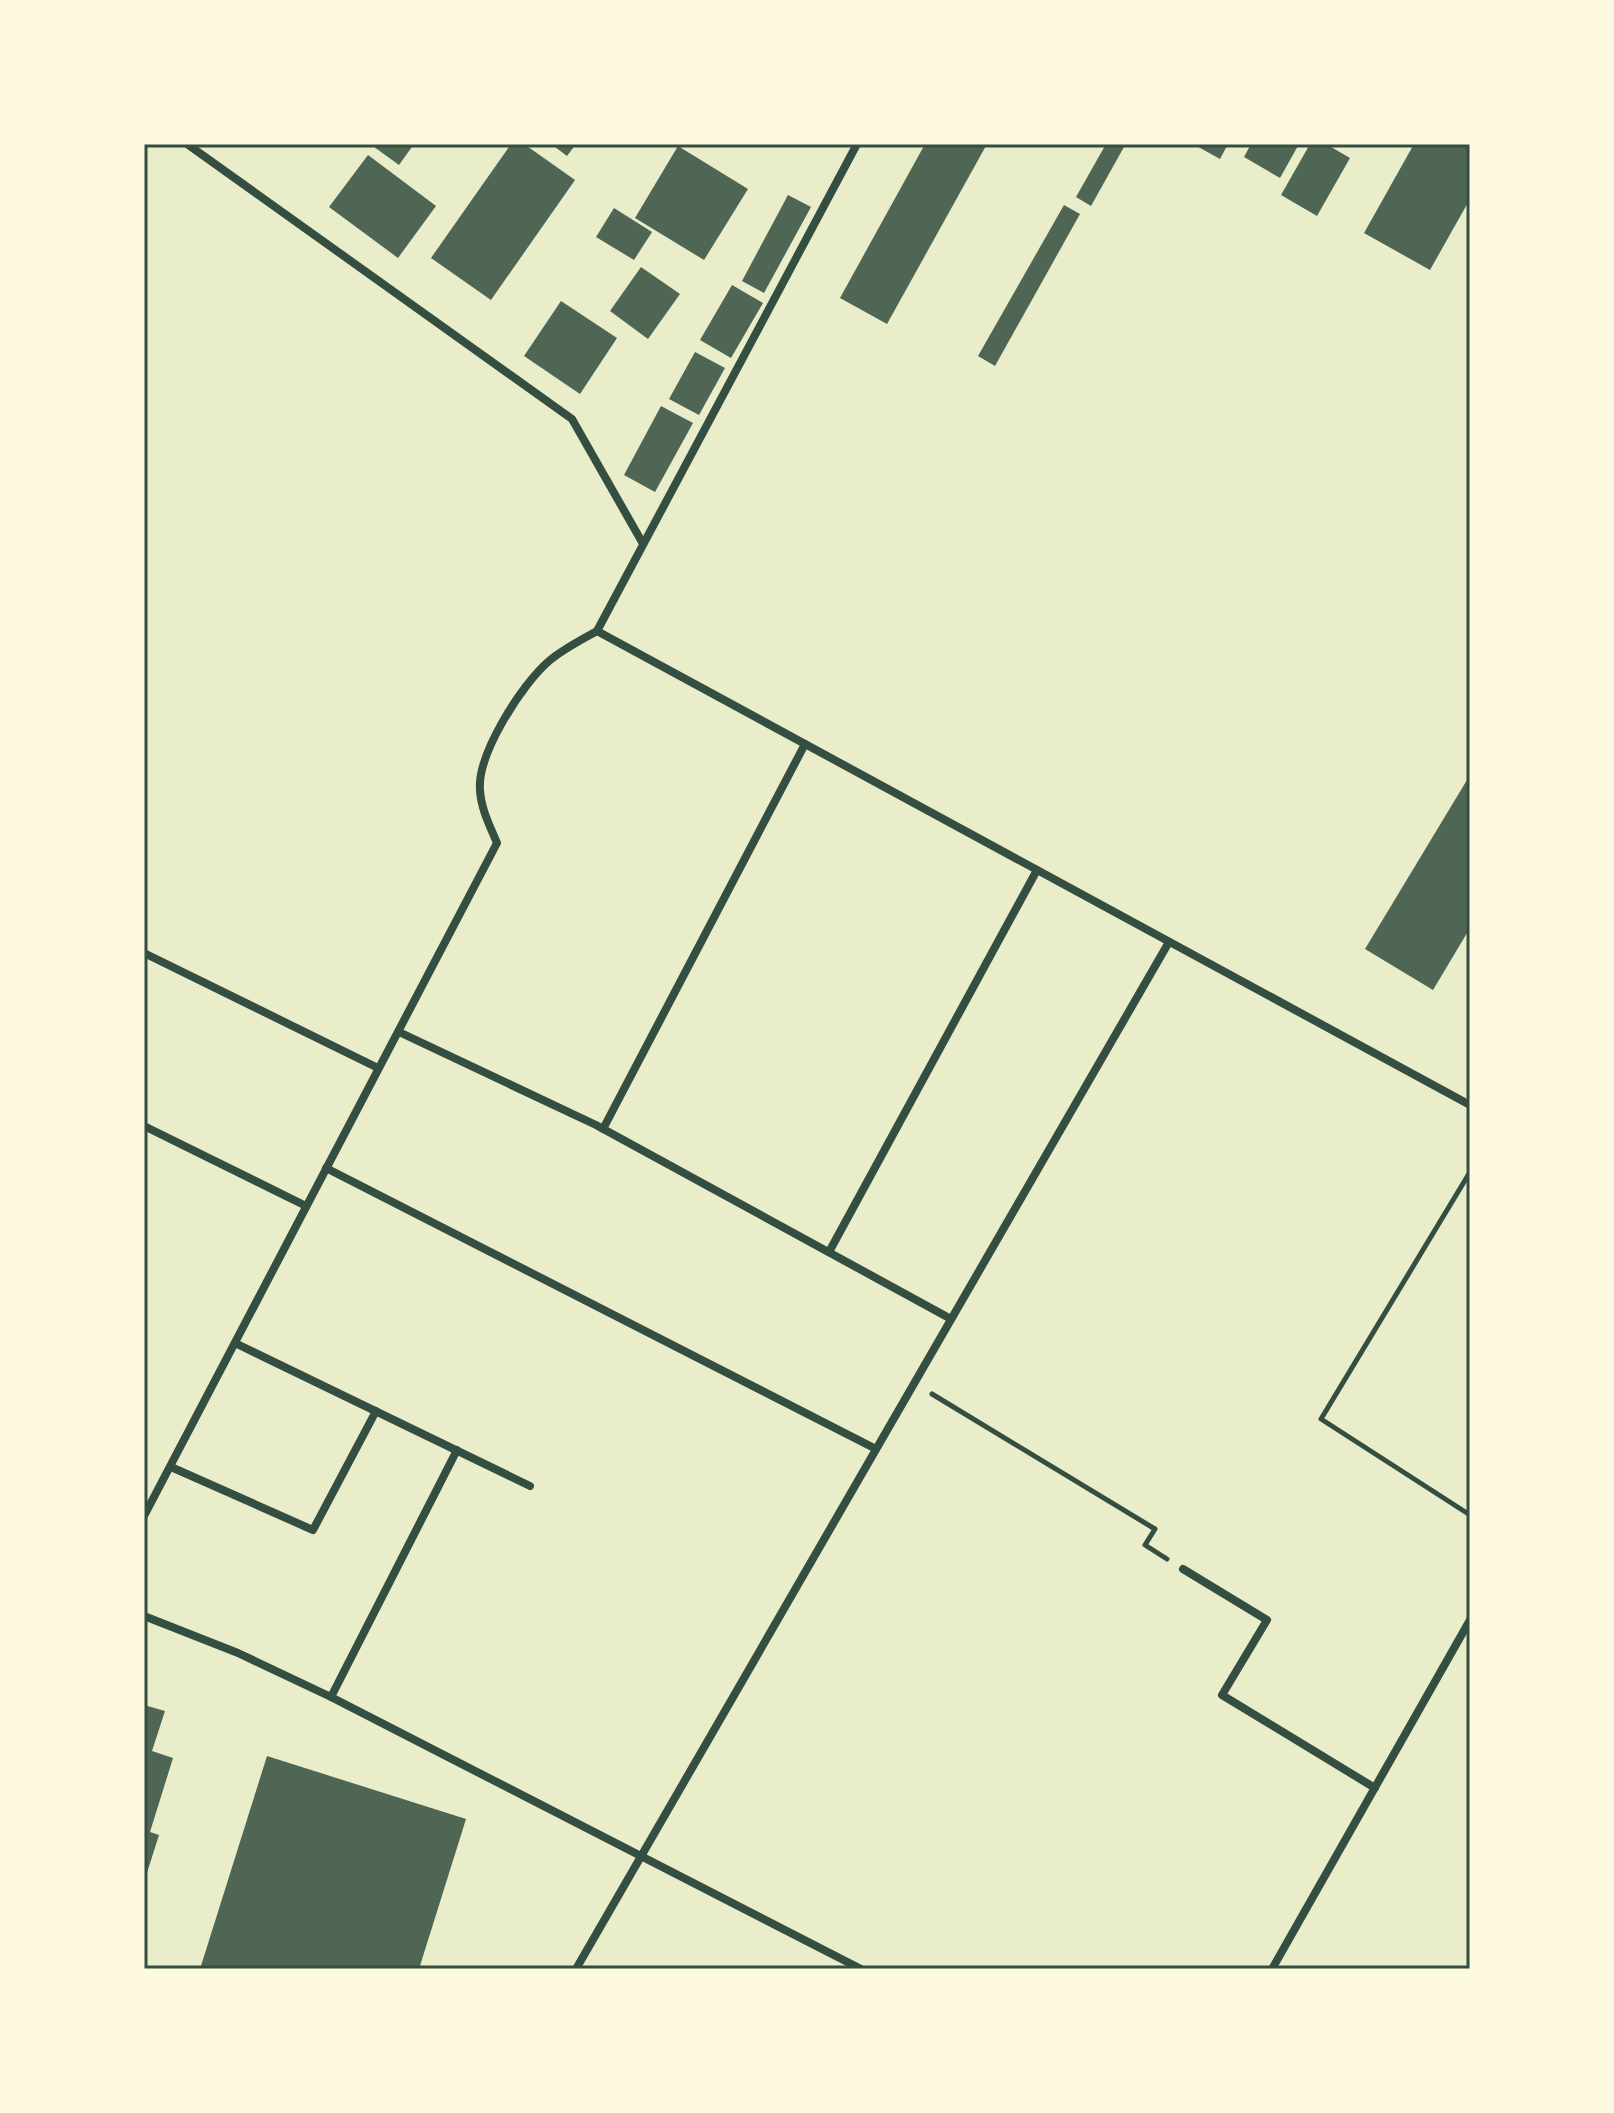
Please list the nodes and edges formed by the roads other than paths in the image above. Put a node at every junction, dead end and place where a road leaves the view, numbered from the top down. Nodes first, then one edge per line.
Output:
1 (187, 144) edge
2 (857, 144) edge
3 (642, 542) junction
4 (597, 631) junction
5 (805, 744) junction
6 (1037, 870) junction
7 (1169, 942) junction
8 (144, 953) edge
9 (399, 1032) junction
10 (378, 1068) junction
11 (1470, 1105) edge
12 (144, 1126) edge
13 (603, 1129) junction
14 (326, 1168) junction
15 (306, 1206) junction
16 (829, 1252) junction
17 (951, 1319) junction
18 (237, 1344) junction
19 (376, 1411) junction
20 (876, 1449) junction
21 (457, 1450) junction
22 (171, 1467) junction
23 (530, 1486) dead end
24 (144, 1516) edge
25 (1183, 1569) road end
26 (144, 1616) edge
27 (1470, 1620) edge
28 (331, 1697) junction
29 (1375, 1788) junction
30 (641, 1858) junction
31 (576, 1969) edge
32 (861, 1969) edge
33 (1272, 1969) edge

1 - 3 street
2 - 3 street
3 - 4 street
4 - 5 street
4 - 9 street
5 - 6 street
5 - 13 street
6 - 7 street
6 - 16 street
7 - 11 street
7 - 17 street
8 - 10 street
9 - 10 street
9 - 13 street
10 - 14 street
12 - 15 street
13 - 16 street
14 - 15 street
14 - 20 street
15 - 18 street
16 - 17 street
17 - 20 street
18 - 19 street
18 - 22 street
19 - 21 street
19 - 22 street
20 - 30 street
21 - 23 street
21 - 28 street
22 - 24 street
25 - 29 street
26 - 28 street
27 - 29 street
28 - 30 street
29 - 33 street
30 - 31 street
30 - 32 street

